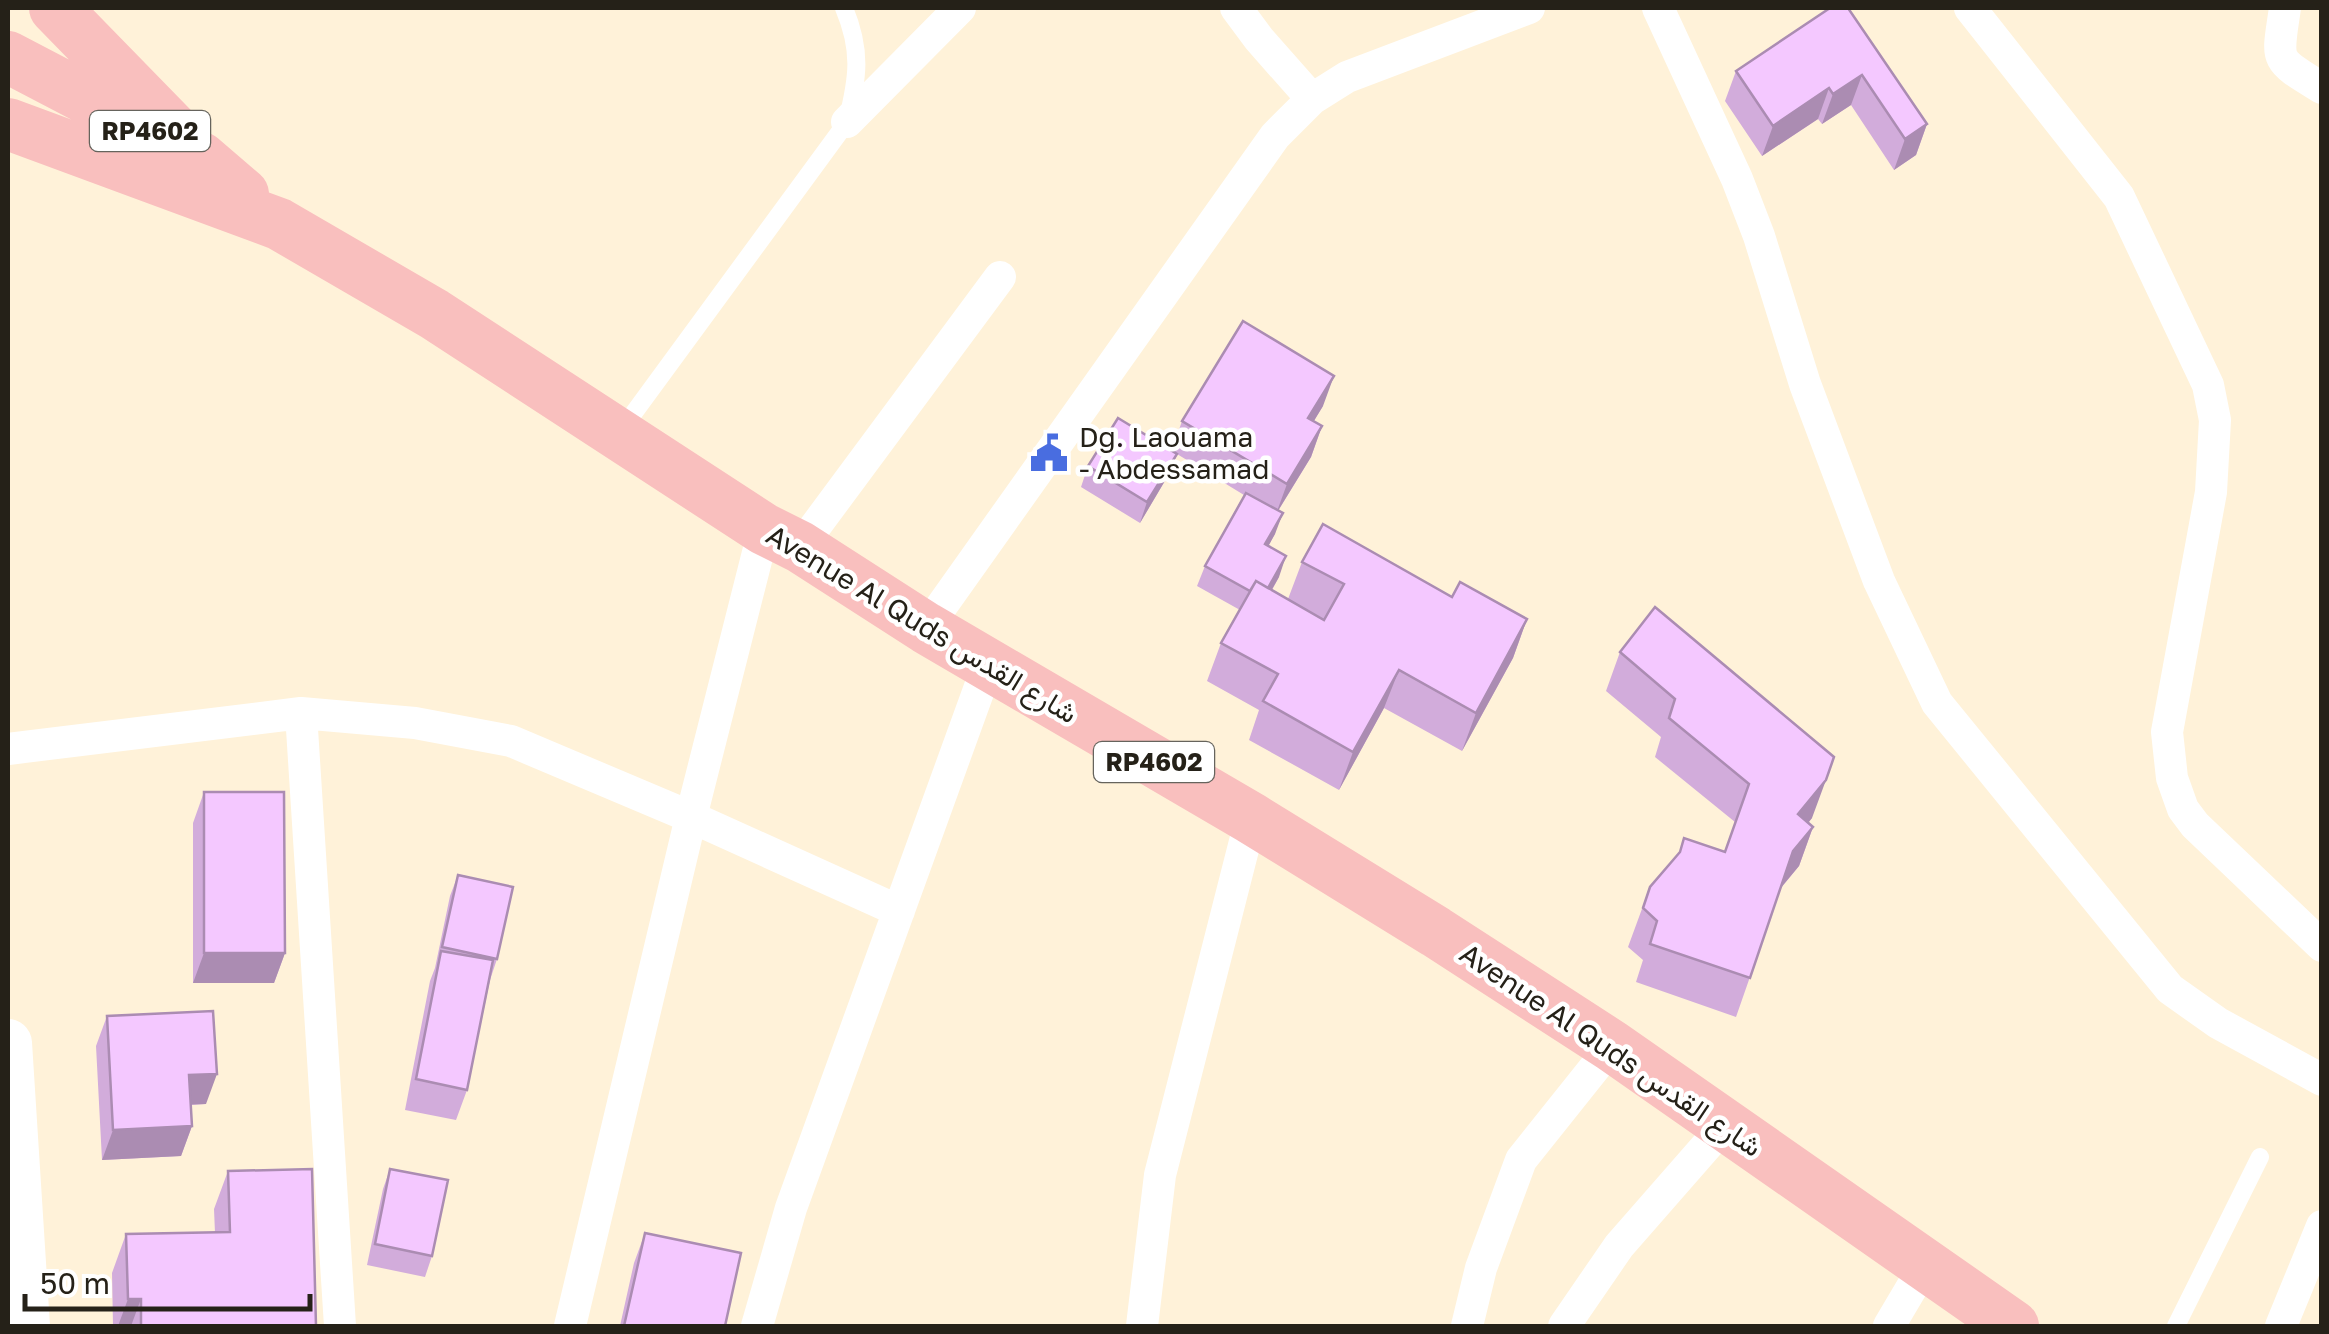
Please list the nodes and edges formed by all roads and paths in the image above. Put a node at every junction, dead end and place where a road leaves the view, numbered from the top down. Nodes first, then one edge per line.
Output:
1 (54, 8) edge
2 (844, 8) edge
3 (960, 8) edge
4 (1236, 8) edge
5 (1528, 8) edge
6 (1658, 8) edge
7 (1970, 8) edge
8 (2286, 8) edge
9 (8, 58) edge
10 (2322, 88) edge
11 (1312, 99) junction
12 (847, 122) junction
13 (8, 124) edge
14 (201, 158) junction
15 (279, 224) junction
16 (1000, 277) dead end
17 (619, 433) junction
18 (782, 538) junction
19 (926, 628) junction
20 (989, 662) junction
21 (301, 713) junction
22 (8, 749) edge
23 (691, 817) junction
24 (1251, 818) junction
25 (899, 912) junction
26 (2322, 946) edge
27 (8, 1043) edge
28 (1612, 1046) junction
29 (2322, 1080) edge
30 (1724, 1126) junction
31 (2260, 1156) dead end
32 (2322, 1226) edge
33 (1924, 1265) junction
34 (26, 1326) edge
35 (340, 1326) edge
36 (570, 1326) edge
37 (757, 1326) edge
38 (1142, 1326) edge
39 (1466, 1326) edge
40 (1564, 1326) edge
41 (1889, 1326) edge
42 (2012, 1326) edge
43 (2176, 1326) edge
44 (2281, 1326) edge

1 - 14 main road
2 - 12 lane
3 - 12 street
4 - 11 street
5 - 11 street
6 - 29 street
7 - 26 street
8 - 10 street
9 - 14 main road, Avenue Al Quds شارع القدس / RP4602
11 - 19 street
12 - 17 lane
13 - 15 main road, Avenue Al Quds شارع القدس / RP4602
14 - 15 main road, Avenue Al Quds شارع القدس / RP4602
15 - 17 main road, Avenue Al Quds شارع القدس / RP4602
16 - 18 street
17 - 18 main road, Avenue Al Quds شارع القدس / RP4602
18 - 19 main road, Avenue Al Quds شارع القدس / RP4602
18 - 23 street
19 - 20 main road, Avenue Al Quds شارع القدس / RP4602
20 - 24 main road, Avenue Al Quds شارع القدس / RP4602
20 - 25 street
21 - 22 street
21 - 23 street
21 - 35 street
23 - 25 street
23 - 36 street
24 - 28 main road, Avenue Al Quds شارع القدس / RP4602
24 - 38 street
25 - 37 street
27 - 34 street
28 - 30 main road, Avenue Al Quds شارع القدس / RP4602
28 - 39 street
30 - 33 main road, Avenue Al Quds شارع القدس / RP4602
30 - 40 street
31 - 43 lane
32 - 44 street
33 - 41 street
33 - 42 main road, Avenue Al Quds شارع القدس / RP4602

